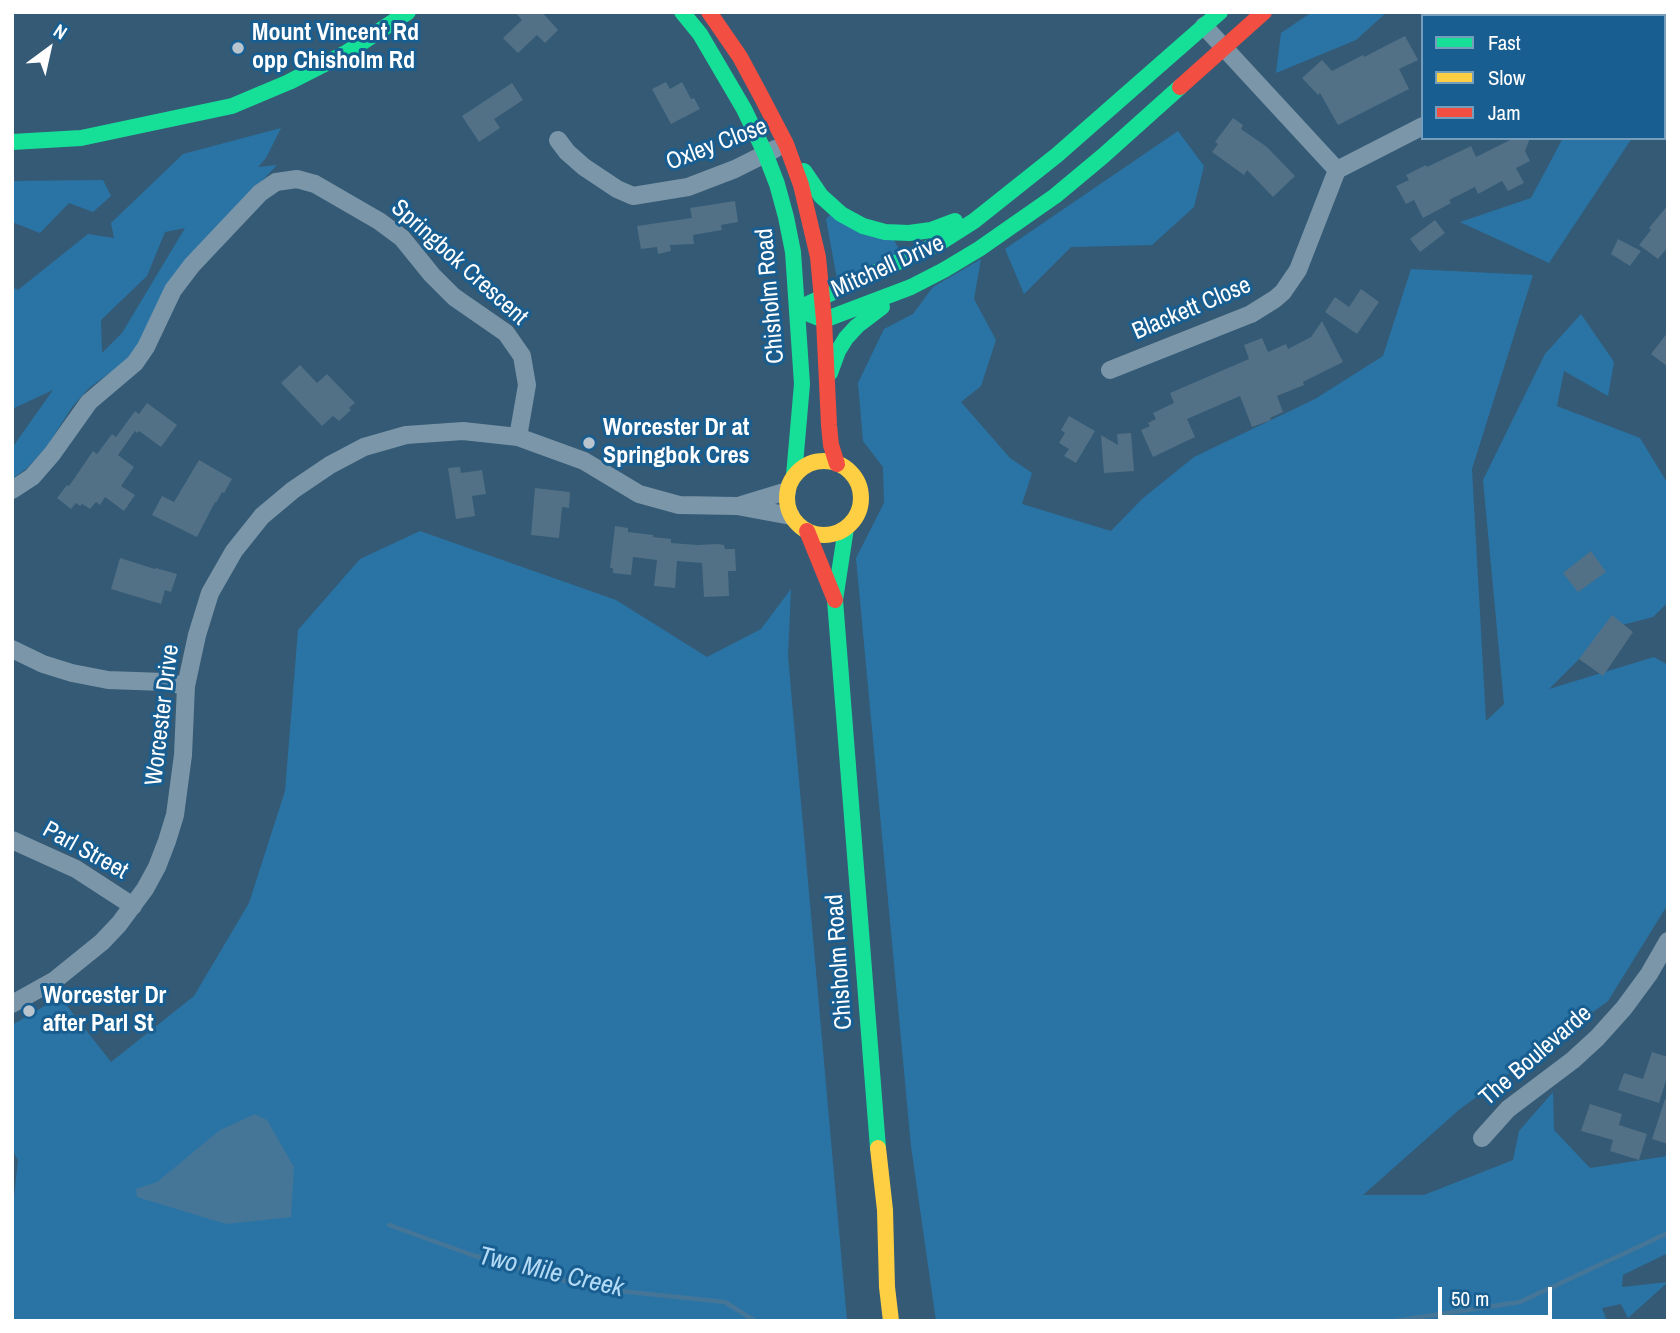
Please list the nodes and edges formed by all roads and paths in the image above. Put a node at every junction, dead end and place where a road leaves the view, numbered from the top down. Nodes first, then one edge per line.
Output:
1 (408, 12) edge
2 (682, 12) edge
3 (1220, 12) edge
4 (1264, 12) edge
5 (718, 15) edge
6 (1204, 26) junction
7 (700, 34) junction
8 (1224, 47) junction
9 (1421, 127) edge
10 (558, 141) dead end
11 (12, 142) edge
12 (786, 145) junction
13 (765, 153) junction
14 (1337, 170) junction
15 (1011, 193) junction
16 (911, 287) junction
17 (822, 296) junction
18 (797, 309) junction
19 (824, 320) junction
20 (1110, 370) dead end
21 (827, 384) junction
22 (518, 437) junction
23 (837, 464) junction
24 (791, 484) junction
25 (12, 491) edge
26 (737, 506) junction
27 (791, 516) junction
28 (846, 528) junction
29 (807, 531) junction
30 (835, 600) junction
31 (12, 649) edge
32 (186, 686) junction
33 (12, 840) edge
34 (133, 906) junction
35 (1668, 941) edge
36 (12, 1004) edge
37 (1482, 1138) dead end
38 (891, 1321) edge

1 - 11 main road
2 - 7 main road, Chisholm Road
3 - 6 main road, Mitchell Drive
4 - 8 main road, Mitchell Drive
5 - 7 street
5 - 12 main road, Chisholm Road
6 - 8 street
6 - 15 main road, Mitchell Drive
7 - 13 main road, Chisholm Road
8 - 14 street
8 - 16 main road, Mitchell Drive
9 - 14 street
10 - 13 street, Oxley Close
12 - 13 street, Oxley Close
12 - 15 main road
12 - 17 main road, Chisholm Road
13 - 18 main road, Chisholm Road
14 - 20 street, Blackett Close
15 - 17 main road, Mitchell Drive
16 - 19 main road, Mitchell Drive
16 - 21 main road
17 - 18 main road, Mitchell Drive
17 - 19 main road, Chisholm Road
18 - 19 main road, Mitchell Drive
18 - 24 main road, Chisholm Road
19 - 21 main road, Chisholm Road
21 - 23 main road, Chisholm Road
22 - 25 street, Springbok Crescent
22 - 26 street, Worcester Drive
22 - 32 street, Worcester Drive
23 - 24 main road
23 - 28 main road
24 - 26 street, Worcester Drive
24 - 27 main road
26 - 27 street, Worcester Drive
27 - 29 main road
28 - 29 main road
28 - 30 main road, Chisholm Road
29 - 30 main road, Chisholm Road
30 - 38 main road, Chisholm Road
31 - 32 street
32 - 34 street, Worcester Drive
33 - 34 street, Parl Street
34 - 36 street, Worcester Drive
35 - 37 street, The Boulevarde

